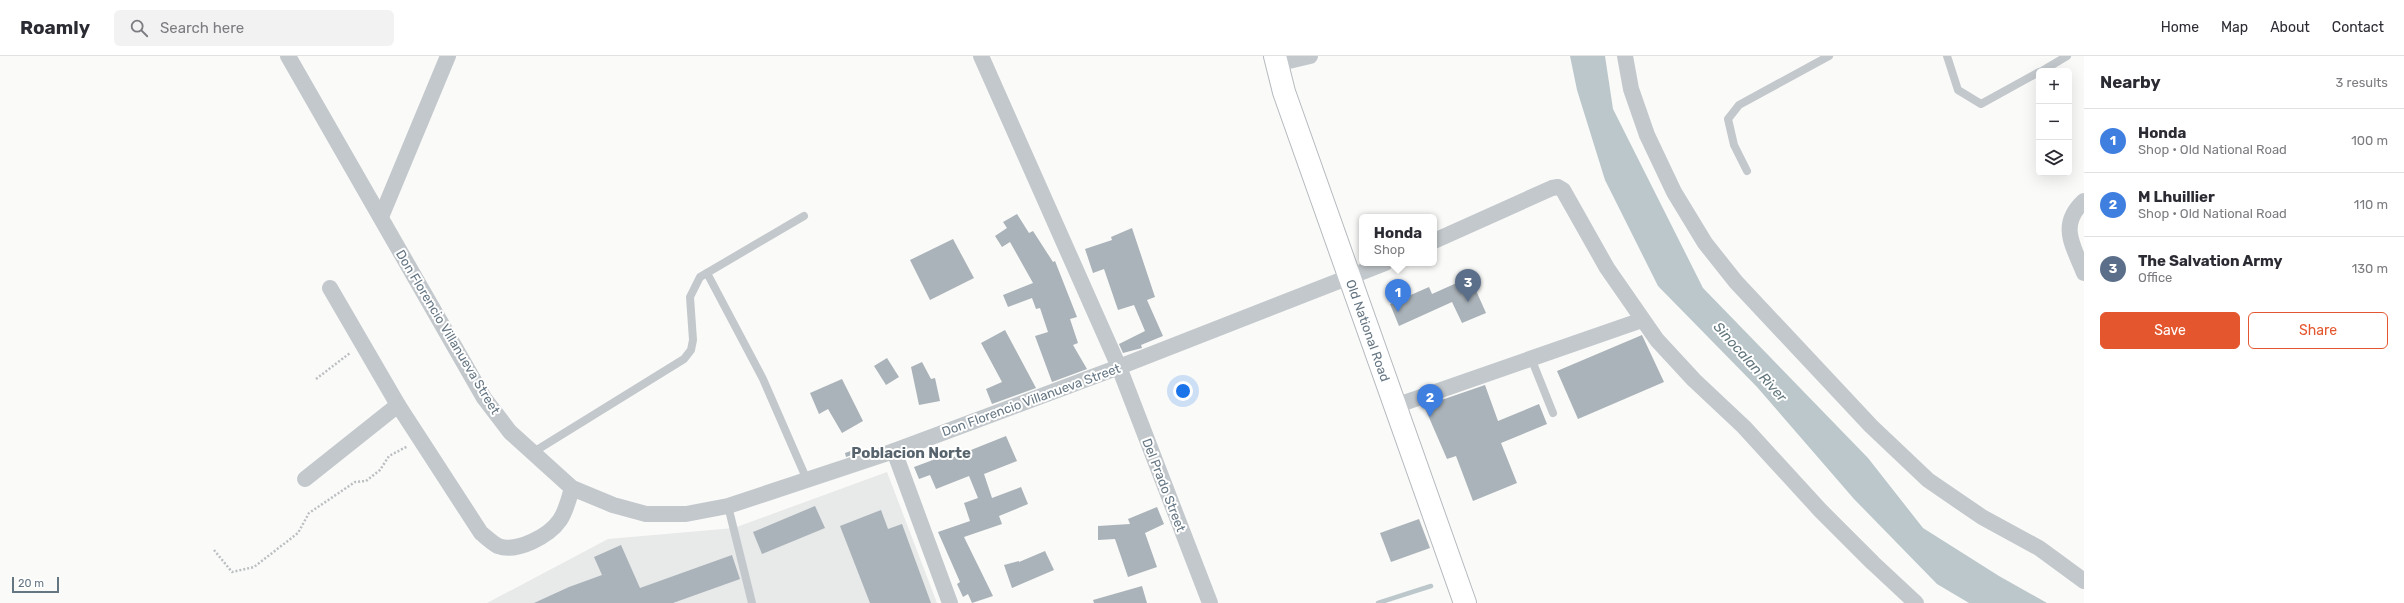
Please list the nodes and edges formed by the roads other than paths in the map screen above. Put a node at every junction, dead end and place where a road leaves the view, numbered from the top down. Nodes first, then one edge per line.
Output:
1 (288, 56) edge
2 (448, 56) edge
3 (981, 56) edge
4 (1310, 56) edge
5 (1625, 56) edge
6 (1829, 56) edge
7 (1947, 56) edge
8 (2068, 56) edge
9 (1275, 60) edge
10 (2047, 68) edge
11 (2036, 74) edge
12 (1747, 171) dead end
13 (2084, 201) edge
14 (804, 216) dead end
15 (381, 217) junction
16 (1437, 240) edge
17 (1378, 266) edge
18 (707, 273) junction
19 (2084, 273) edge
20 (1350, 278) junction
21 (330, 288) dead end
22 (1642, 320) junction
23 (1531, 358) junction
24 (1119, 367) junction
25 (398, 405) junction
26 (1395, 406) junction
27 (1553, 413) dead end
28 (894, 451) junction
29 (532, 453) junction
30 (305, 479) dead end
31 (807, 480) junction
32 (572, 488) junction
33 (728, 506) junction
34 (2084, 581) edge
35 (752, 603) edge
36 (950, 603) edge
37 (1210, 603) edge
38 (1465, 603) edge
39 (1916, 603) edge

1 - 15 street, Don Florencio Villanueva Street
2 - 15 street
3 - 24 street, Del Prado Street
4 - 9 street
5 - 34 street
6 - 12 lane
7 - 11 lane
8 - 10 lane
9 - 20 main road, Old National Road
13 - 19 street
14 - 18 lane
15 - 29 street, Don Florencio Villanueva Street
16 - 22 street
17 - 20 street, Don Florencio Villanueva Street
18 - 29 lane
18 - 31 lane
20 - 24 street, Don Florencio Villanueva Street
20 - 26 main road, Old National Road
21 - 25 street
22 - 23 street
22 - 39 street
23 - 26 street
23 - 27 lane
24 - 28 street, Don Florencio Villanueva Street
24 - 37 street, Del Prado Street
25 - 30 street
25 - 32 street
26 - 38 main road, Old National Road
28 - 31 street, Don Florencio Villanueva Street
28 - 36 street
29 - 32 street, Don Florencio Villanueva Street
31 - 33 street, Don Florencio Villanueva Street
32 - 33 street, Don Florencio Villanueva Street
33 - 35 lane

